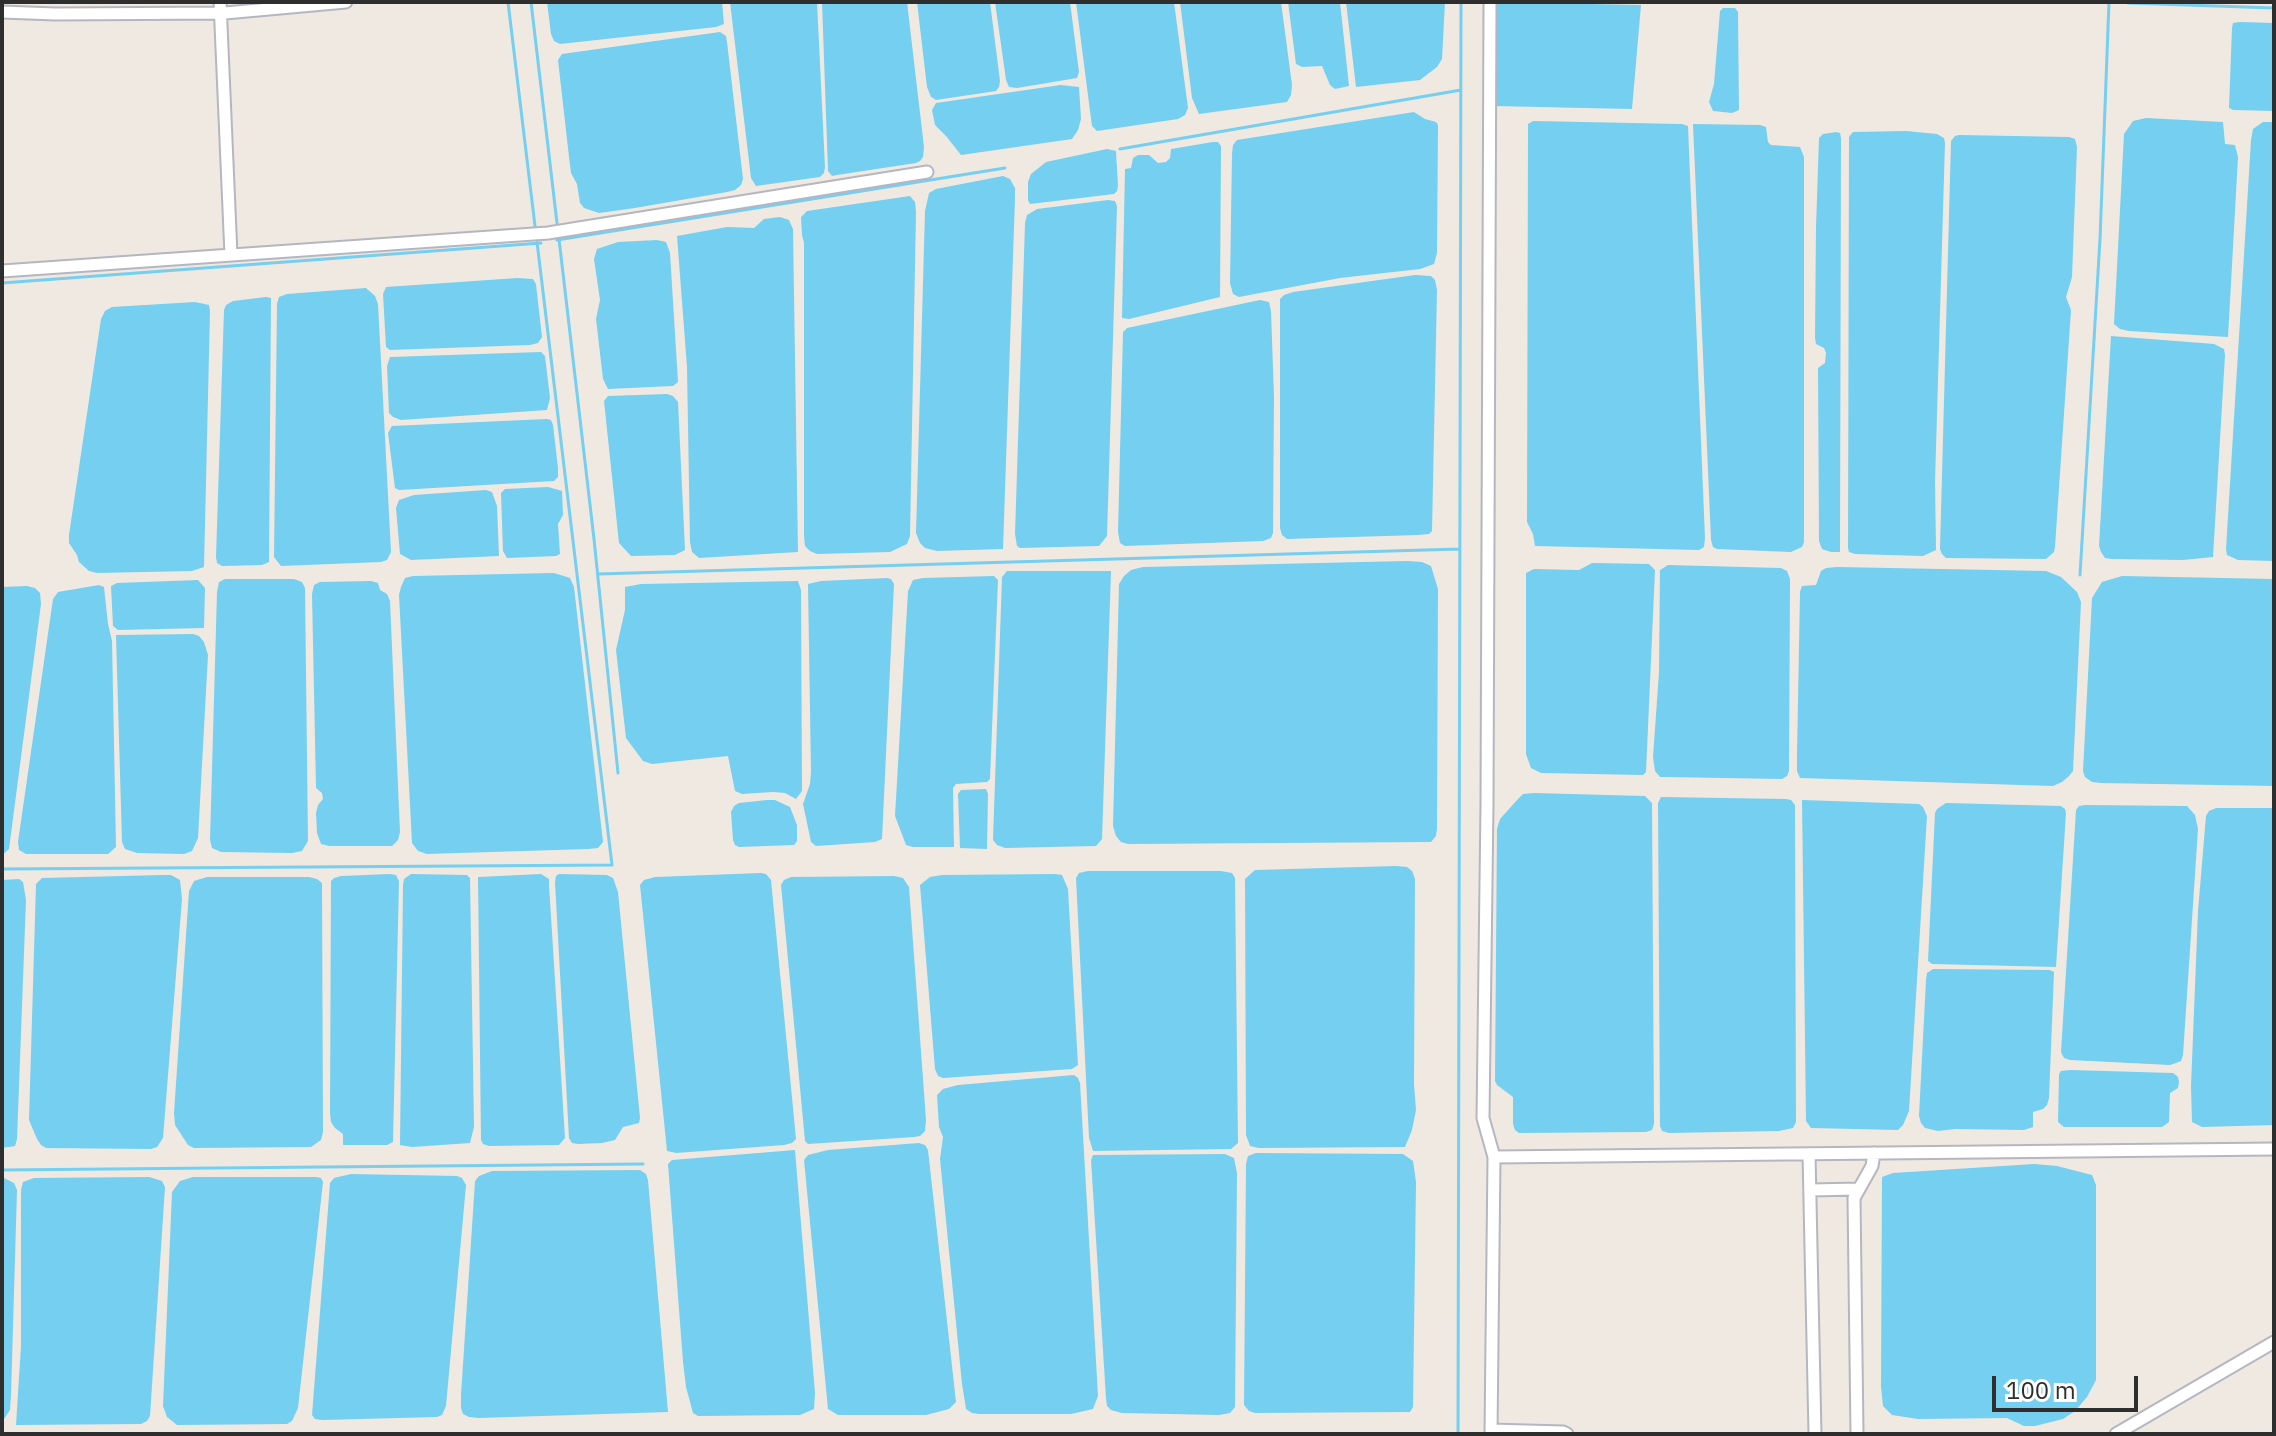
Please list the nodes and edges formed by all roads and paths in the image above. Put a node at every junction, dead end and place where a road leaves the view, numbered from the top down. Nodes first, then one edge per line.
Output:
1 (346, 2) edge
2 (1490, 2) edge
3 (220, 8) edge
4 (2, 12) edge
5 (927, 172) dead end
6 (231, 255) junction
7 (2, 271) edge
8 (2274, 1149) edge
9 (1874, 1153) junction
10 (1809, 1154) junction
11 (1494, 1157) junction
12 (1859, 1189) junction
13 (1810, 1190) junction
14 (2274, 1342) edge
15 (1491, 1432) edge
16 (1567, 1434) edge
17 (1815, 1434) edge
18 (1857, 1434) edge
19 (2116, 1434) edge

1 - 3 street
2 - 11 street
3 - 4 street
3 - 6 street
5 - 6 street
6 - 7 street
8 - 9 street
9 - 10 street
9 - 12 street
10 - 11 street
10 - 13 street
11 - 15 street
12 - 13 street
12 - 18 street
13 - 17 street
14 - 19 street
15 - 16 street

